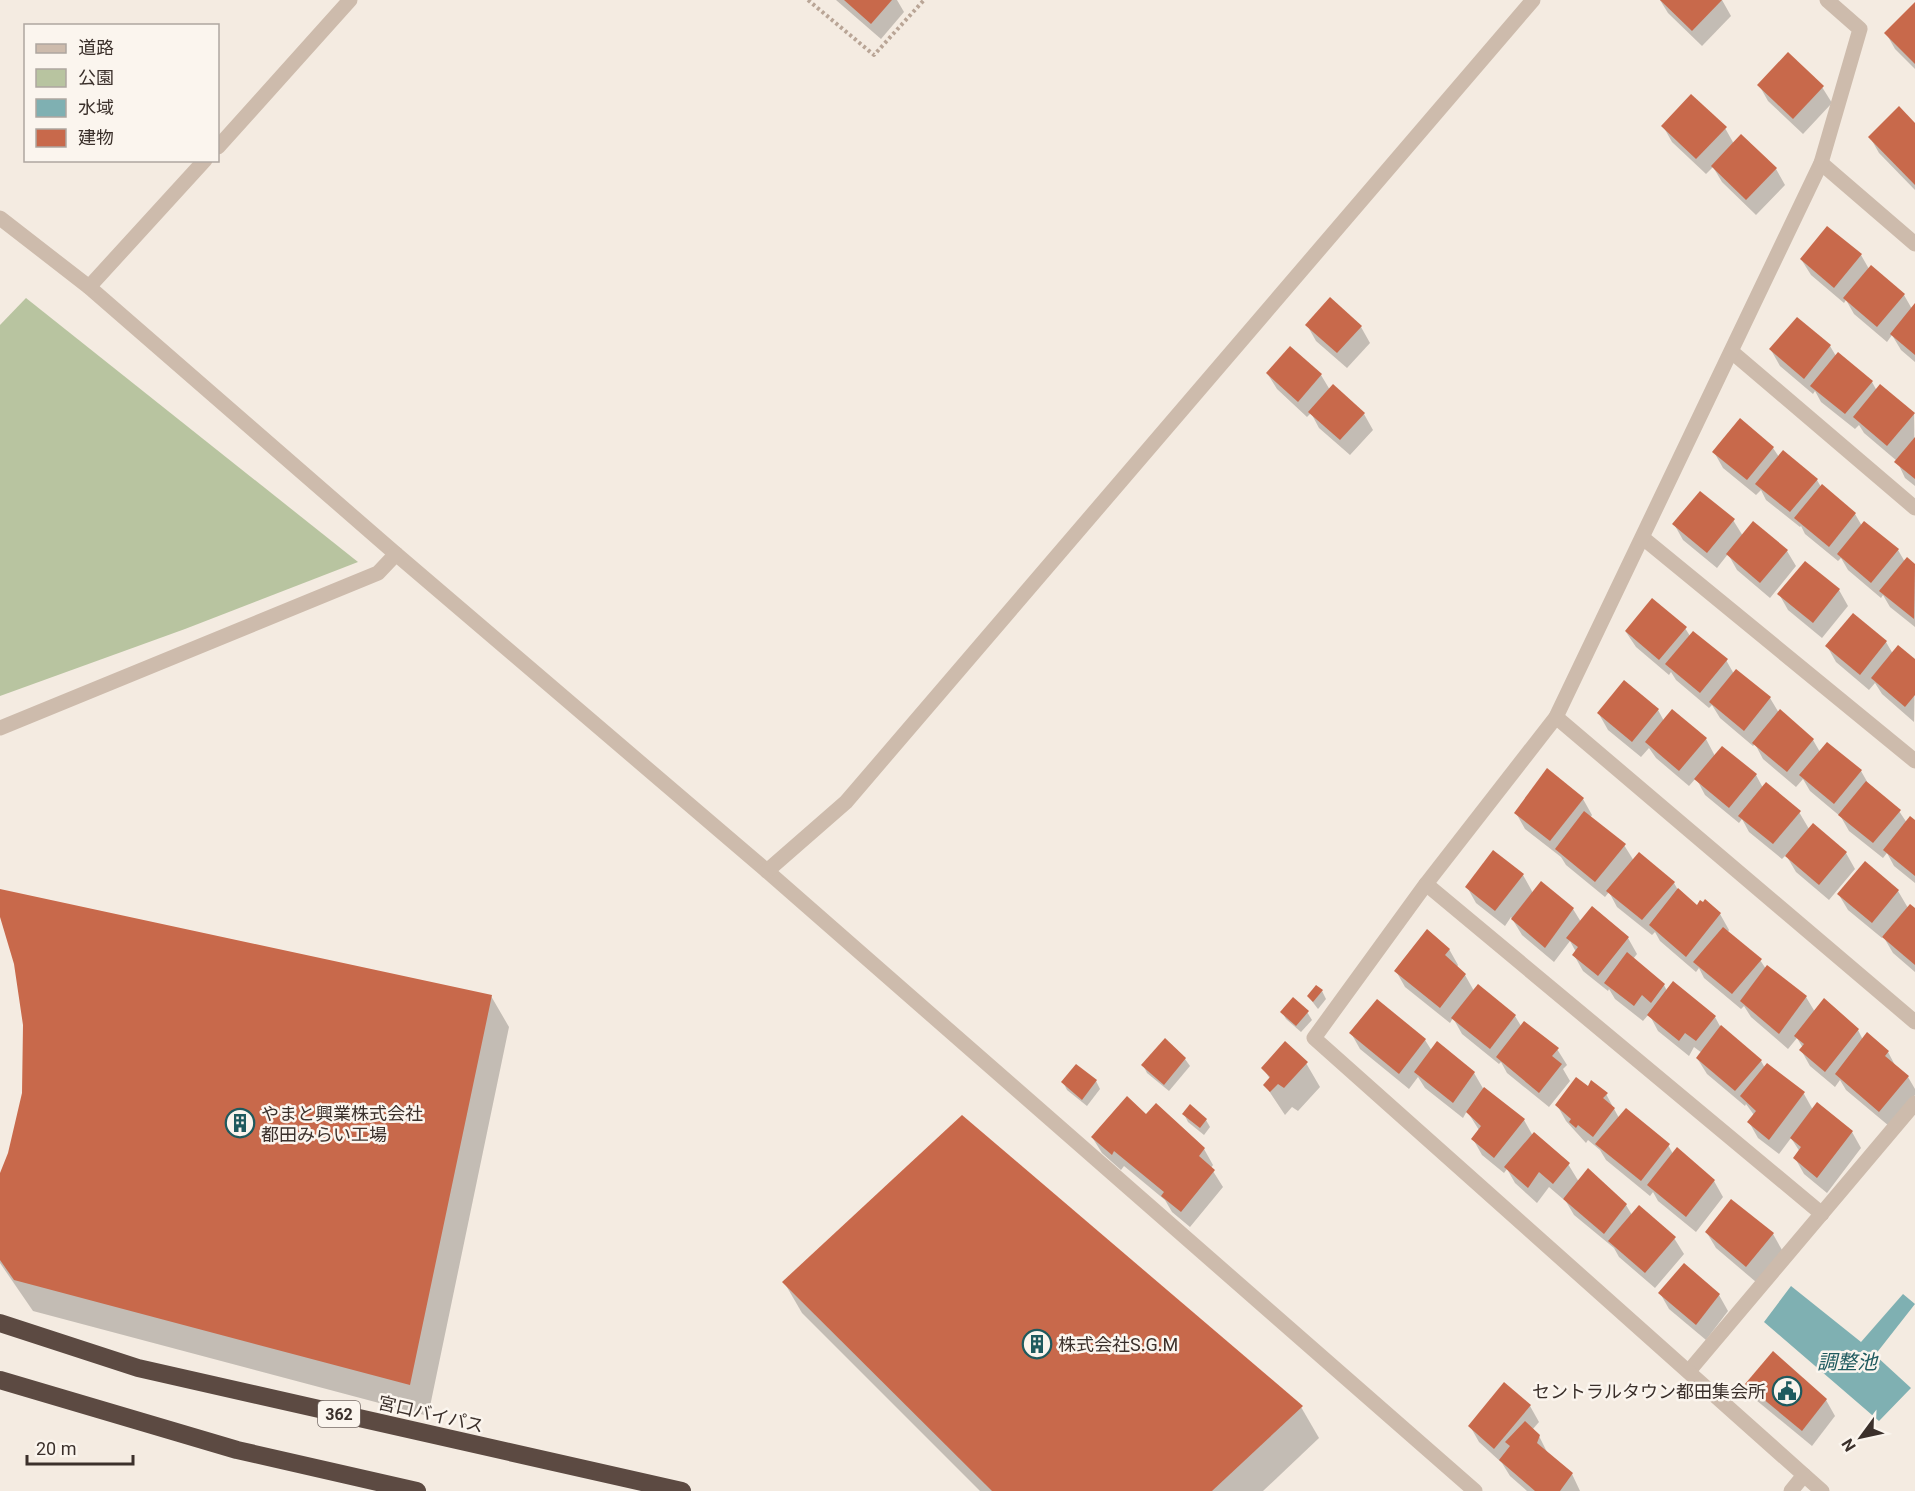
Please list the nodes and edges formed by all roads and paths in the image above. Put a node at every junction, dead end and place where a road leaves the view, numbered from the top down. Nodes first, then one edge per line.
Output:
1 (350, 0) edge
2 (808, 0) edge
3 (924, 0) edge
4 (1533, 0) edge
5 (1827, 0) edge
6 (219, 146) edge
7 (203, 162) edge
8 (1821, 163) junction
9 (0, 218) edge
10 (1915, 244) edge
11 (89, 287) junction
12 (1732, 352) junction
13 (1915, 508) edge
14 (1642, 538) junction
15 (396, 554) junction
16 (1556, 717) junction
17 (0, 728) edge
18 (1915, 761) edge
19 (767, 871) junction
20 (1426, 884) junction
21 (1915, 1022) edge
22 (1915, 1103) edge
23 (1822, 1214) junction
24 (0, 1323) edge
25 (1689, 1371) junction
26 (0, 1380) edge
27 (1804, 1475) junction
28 (417, 1491) edge
29 (681, 1491) edge
30 (1474, 1491) edge
31 (1791, 1491) edge
32 (1822, 1491) edge

1 - 6 street
2 - 3 path
4 - 19 street
5 - 8 street
7 - 11 street
8 - 10 street
8 - 12 street
9 - 11 street
11 - 15 street
12 - 13 street
12 - 14 street
14 - 16 street
14 - 18 street
15 - 17 street
15 - 19 street
16 - 20 street
16 - 21 street
19 - 30 street
20 - 23 street
20 - 25 street
22 - 23 street
23 - 25 street
24 - 29 highway, 宮口バイパス / 362
25 - 27 street
26 - 28 highway
27 - 31 street
27 - 32 street

